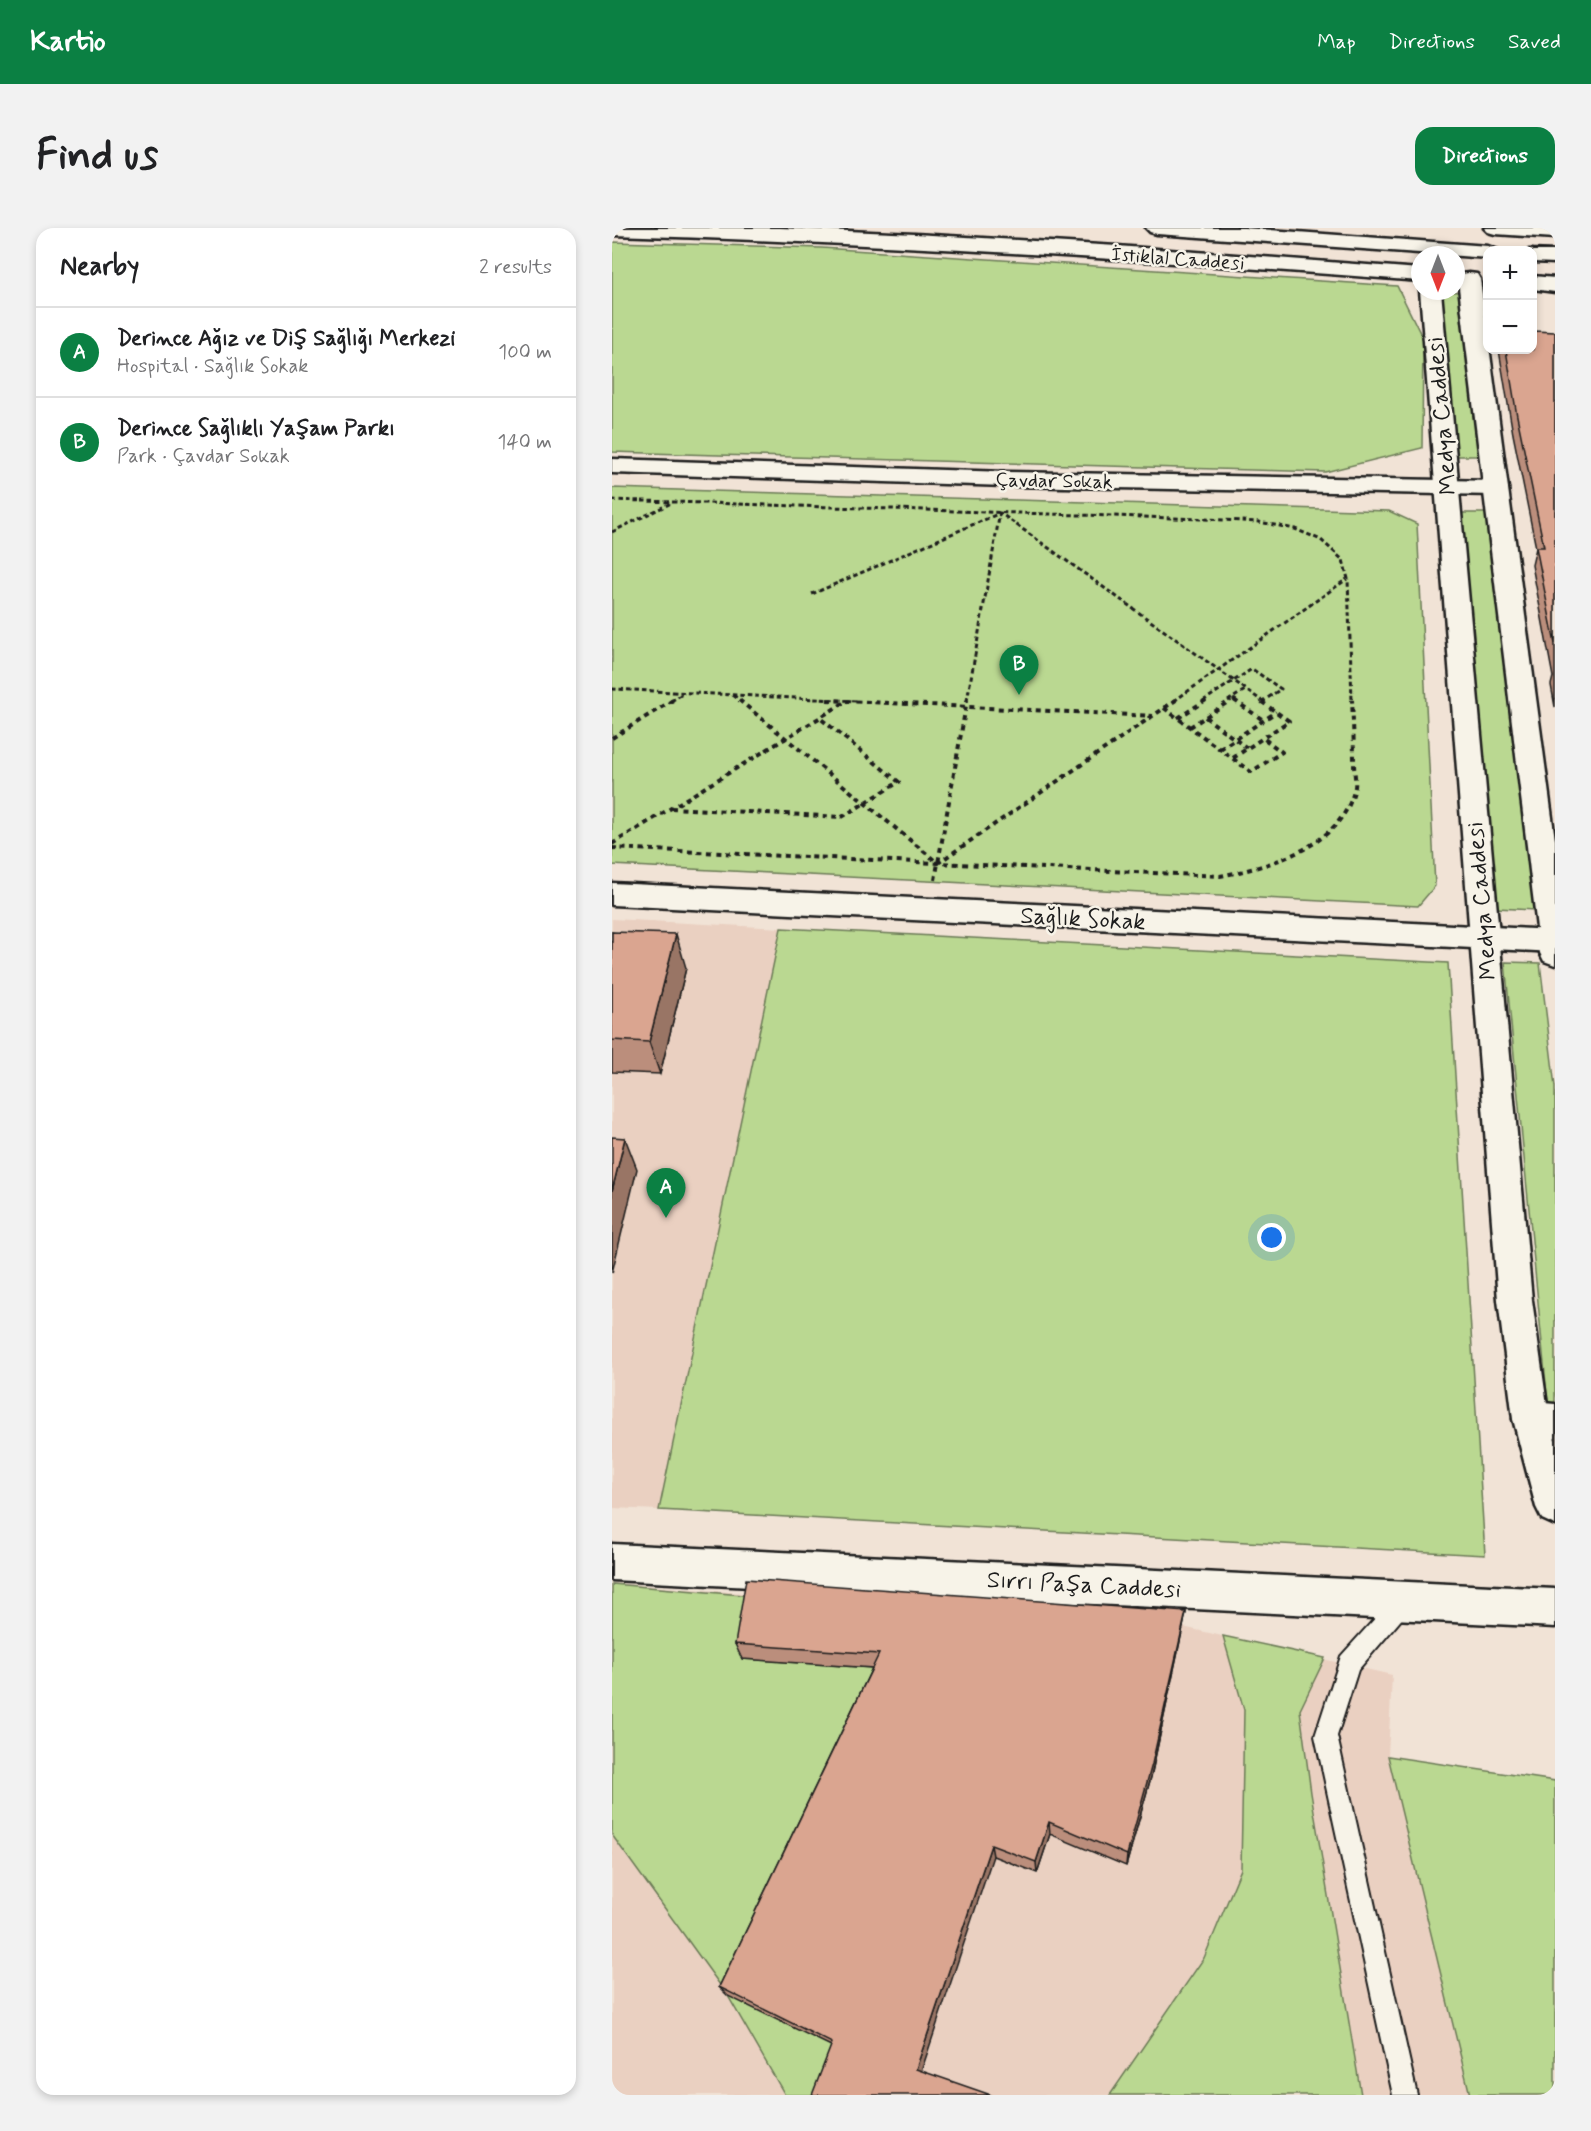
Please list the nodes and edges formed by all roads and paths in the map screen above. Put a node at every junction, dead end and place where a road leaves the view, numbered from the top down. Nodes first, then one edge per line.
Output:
1 (1157, 228) edge
2 (1495, 228) edge
3 (612, 229) edge
4 (1555, 232) edge
5 (1483, 252) edge
6 (1537, 256) edge
7 (1555, 257) edge
8 (1411, 274) edge
9 (1471, 279) edge
10 (1537, 283) edge
11 (1555, 285) edge
12 (1431, 300) edge
13 (612, 466) edge
14 (1006, 479) junction
15 (1447, 487) junction
16 (1496, 488) junction
17 (612, 500) edge
18 (672, 502) junction
19 (1000, 513) junction
20 (612, 532) edge
21 (1348, 579) junction
22 (812, 594) dead end
23 (1218, 670) junction
24 (1233, 681) junction
25 (612, 689) edge
26 (1245, 690) junction
27 (684, 693) junction
28 (733, 695) junction
29 (1233, 699) junction
30 (849, 701) junction
31 (1262, 702) junction
32 (966, 706) junction
33 (1164, 708) junction
34 (1276, 712) junction
35 (1153, 716) junction
36 (1205, 717) junction
37 (820, 718) junction
38 (1178, 718) junction
39 (1263, 720) junction
40 (1190, 727) junction
41 (612, 738) edge
42 (1263, 738) junction
43 (786, 739) junction
44 (1235, 739) junction
45 (1247, 748) junction
46 (1220, 749) junction
47 (1233, 758) junction
48 (864, 803) junction
49 (671, 808) junction
50 (612, 846) edge
51 (938, 863) junction
52 (612, 894) edge
53 (929, 910) junction
54 (1484, 937) junction
55 (1554, 947) edge
56 (1543, 1420) edge
57 (1555, 1507) edge
58 (612, 1562) edge
59 (1405, 1600) junction
60 (1555, 1608) edge
61 (1405, 2095) edge

1 - 5 main road
2 - 4 main road
3 - 8 main road, İstiklal Caddesi
6 - 7 main road
9 - 16 main road, Medya Caddesi
10 - 11 main road
12 - 15 main road, Medya Caddesi
13 - 14 main road, Çavdar Sokak
14 - 15 main road, Çavdar Sokak
14 - 19 path
15 - 16 main road, Çavdar Sokak
15 - 54 main road, Medya Caddesi
16 - 55 main road, Medya Caddesi
17 - 18 path
18 - 19 path
18 - 20 path
19 - 21 path
19 - 22 path
19 - 23 path
19 - 32 path
21 - 23 path
21 - 51 path
23 - 24 path
23 - 33 path
24 - 26 path
24 - 31 path
24 - 38 path
25 - 27 path
26 - 29 path
26 - 31 path
27 - 28 path
27 - 41 path
28 - 30 path
28 - 43 path
29 - 36 path
29 - 39 path
30 - 32 path
30 - 37 path
31 - 34 path
32 - 35 path
32 - 51 path
33 - 35 path
33 - 38 path
34 - 39 path
34 - 42 path
35 - 51 path
36 - 40 path
36 - 44 path
37 - 43 path
37 - 48 path
38 - 40 path
39 - 44 path
40 - 46 path
42 - 45 path
42 - 47 path
43 - 48 path
43 - 49 path
44 - 45 path
44 - 46 path
45 - 47 path
46 - 47 path
48 - 49 path
48 - 51 path
49 - 50 path
50 - 51 path
51 - 53 path
52 - 53 main road, Sağlık Sokak
53 - 54 main road, Sağlık Sokak
54 - 55 main road, Sağlık Sokak
54 - 56 main road, Medya Caddesi
56 - 57 main road, Medya Caddesi
58 - 59 main road, Sırrı Paşa Caddesi
59 - 60 main road, Sırrı Paşa Caddesi
59 - 61 lane

